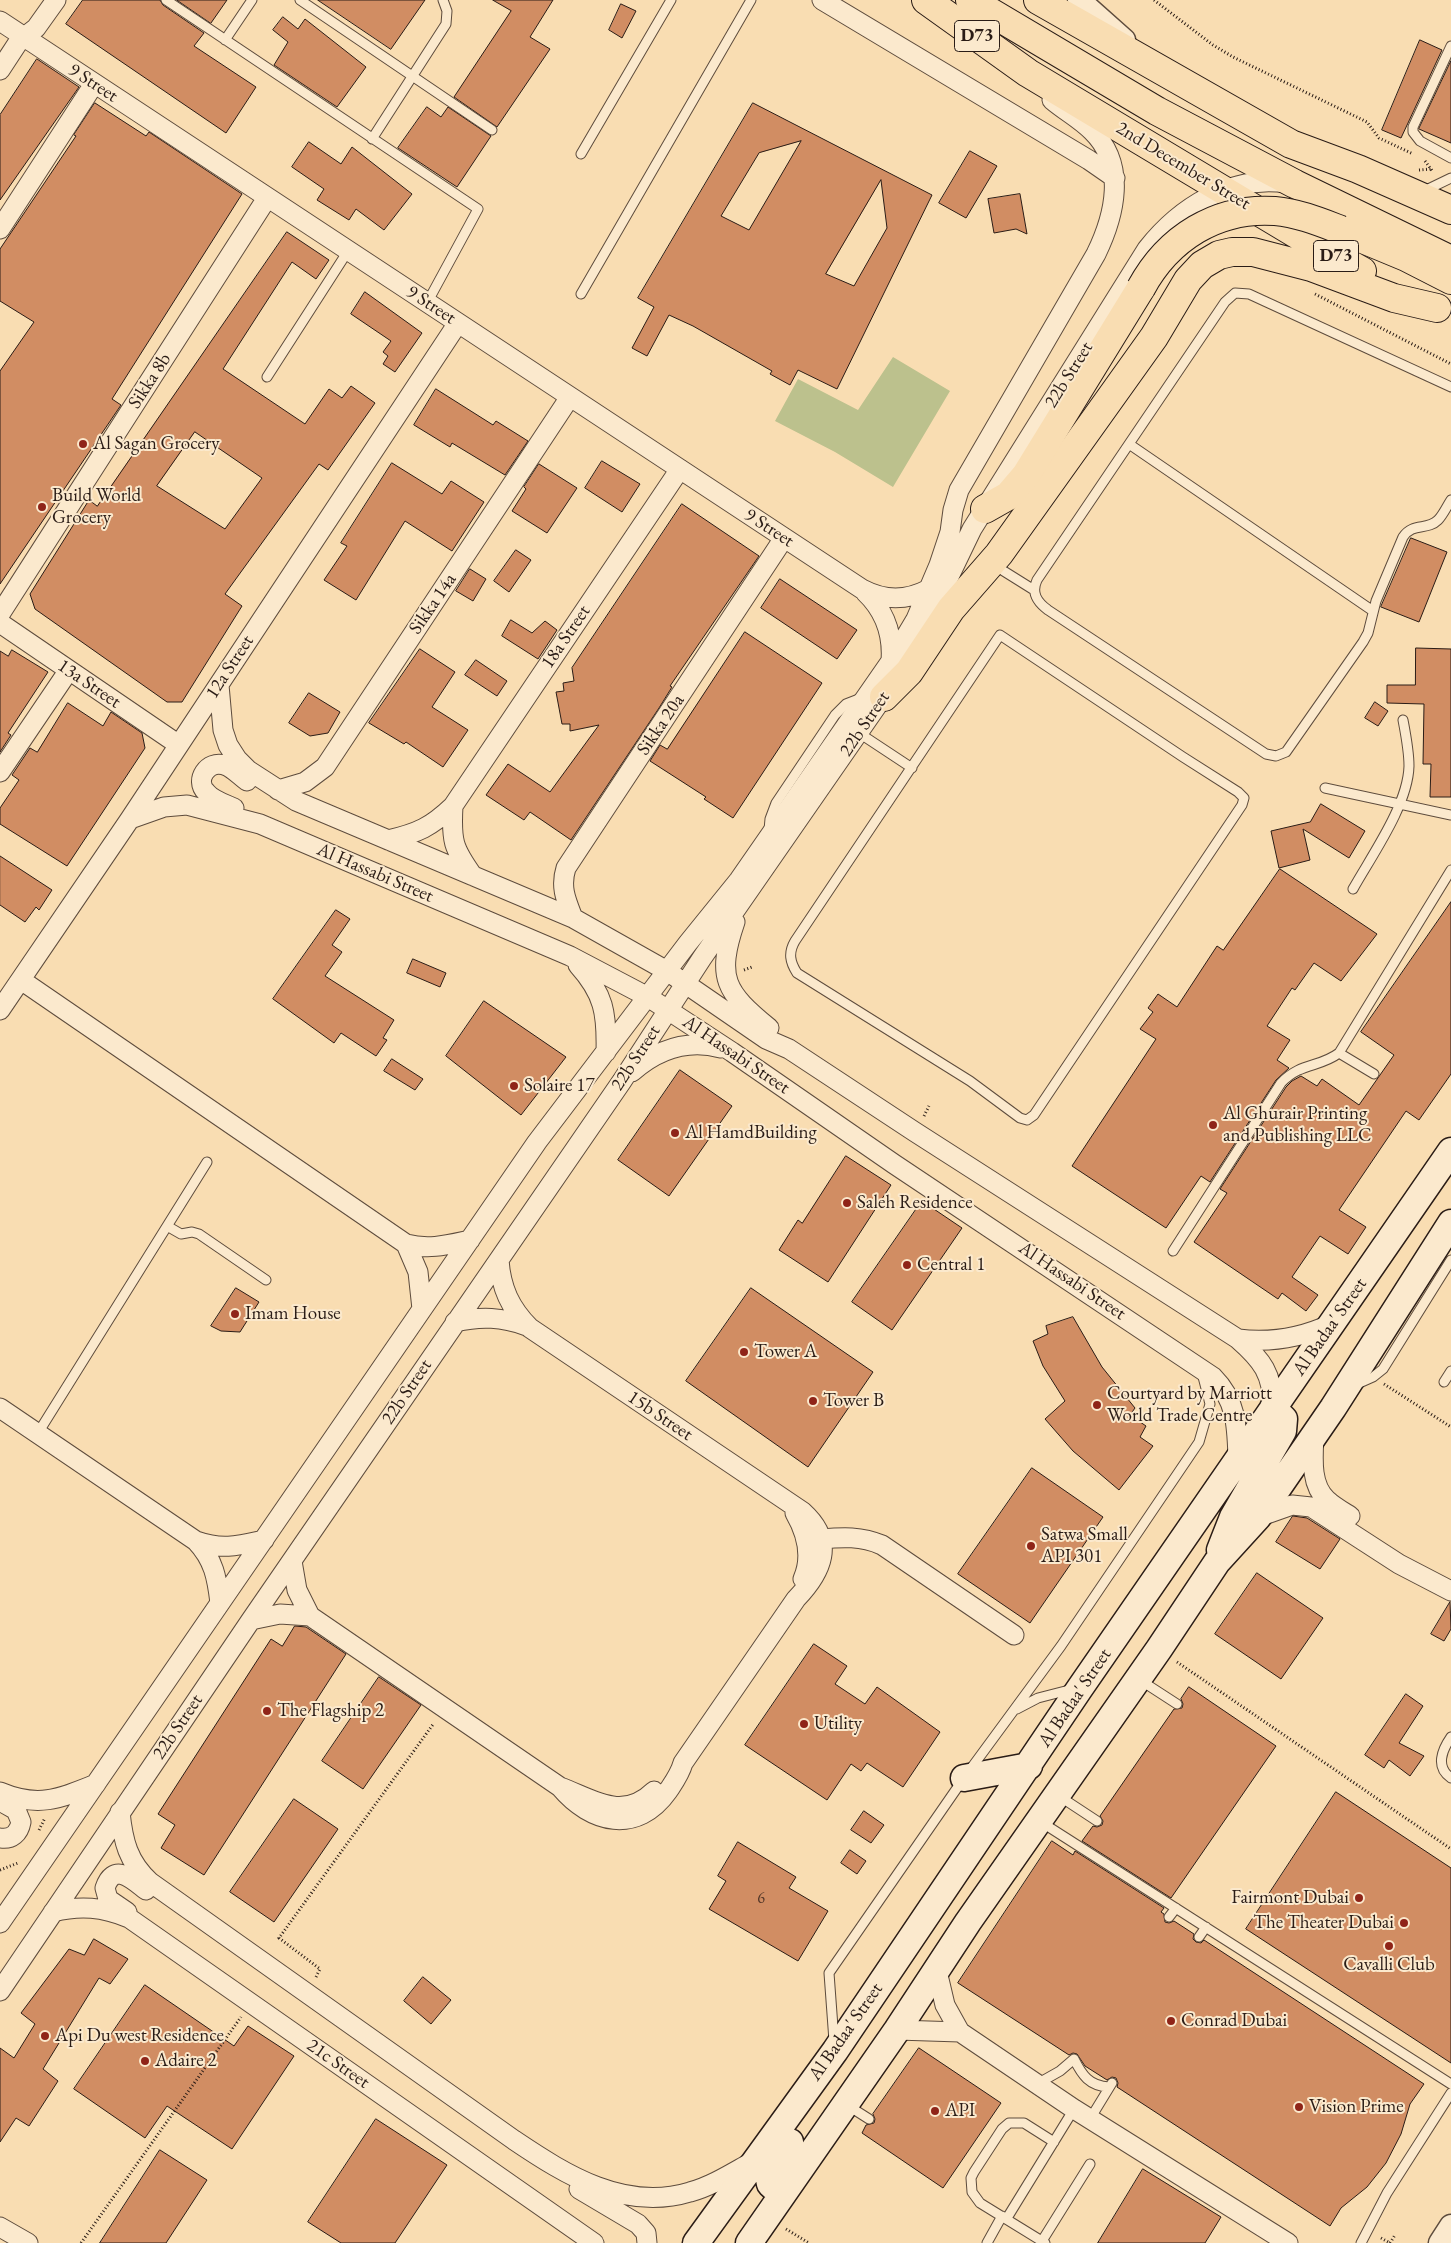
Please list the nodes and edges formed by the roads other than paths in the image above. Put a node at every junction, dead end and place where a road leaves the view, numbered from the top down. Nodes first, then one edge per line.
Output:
1 (56, 0) edge
2 (166, 0) edge
3 (252, 0) edge
4 (300, 0) edge
5 (443, 0) edge
6 (671, 0) edge
7 (751, 0) edge
8 (822, 0) edge
9 (926, 0) edge
10 (970, 0) edge
11 (1038, 0) edge
12 (1079, 0) edge
13 (0, 21) edge
14 (23, 37) junction
15 (225, 40) junction
16 (1451, 46) edge
17 (1149, 63) junction
18 (0, 70) edge
19 (1028, 73) junction
20 (412, 76) junction
21 (94, 84) junction
22 (492, 130) dead end
23 (372, 139) junction
24 (581, 154) dead end
25 (1451, 158) edge
26 (1115, 178) junction
27 (1447, 180) edge
28 (1295, 184) junction
29 (1226, 190) junction
30 (1416, 194) junction
31 (267, 198) junction
32 (1451, 210) edge
33 (0, 229) edge
34 (348, 251) junction
35 (1451, 260) edge
36 (1451, 280) edge
37 (580, 294) dead end
38 (427, 303) junction
39 (1444, 311) edge
40 (458, 323) junction
41 (267, 377) dead end
42 (1451, 386) edge
43 (570, 397) junction
44 (1129, 444) junction
45 (680, 469) junction
46 (1451, 500) edge
47 (985, 509) junction
48 (784, 538) junction
49 (992, 564) junction
50 (862, 589) junction
51 (929, 589) junction
52 (1034, 590) junction
53 (1373, 611) junction
54 (0, 614) edge
55 (0, 623) edge
56 (891, 661) junction
57 (69, 670) junction
58 (219, 685) junction
59 (876, 696) junction
60 (1403, 720) dead end
61 (859, 733) junction
62 (179, 745) junction
63 (912, 768) junction
64 (0, 772) edge
65 (1325, 788) dead end
66 (278, 790) junction
67 (296, 801) junction
68 (1400, 803) junction
69 (453, 806) junction
70 (1451, 815) edge
71 (130, 819) junction
72 (260, 824) junction
73 (388, 840) junction
74 (1451, 870) edge
75 (474, 877) junction
76 (1353, 889) dead end
77 (743, 900) junction
78 (573, 918) junction
79 (570, 956) junction
80 (667, 971) junction
81 (21, 980) junction
82 (685, 984) junction
83 (648, 997) junction
84 (0, 1010) edge
85 (668, 1010) junction
86 (789, 1049) junction
87 (606, 1052) junction
88 (732, 1052) junction
89 (1339, 1053) junction
90 (1374, 1074) dead end
91 (622, 1081) junction
92 (1451, 1151) edge
93 (207, 1162) dead end
94 (1451, 1223) edge
95 (167, 1226) junction
96 (470, 1240) junction
97 (406, 1244) junction
98 (1173, 1251) dead end
99 (498, 1260) junction
100 (1451, 1260) edge
101 (266, 1280) dead end
102 (422, 1309) junction
103 (455, 1322) junction
104 (1332, 1324) junction
105 (530, 1328) junction
106 (1238, 1339) junction
107 (1201, 1367) junction
108 (1451, 1371) edge
109 (1444, 1382) dead end
110 (1347, 1387) junction
111 (0, 1408) edge
112 (1273, 1408) junction
113 (38, 1433) junction
114 (1314, 1436) junction
115 (1238, 1459) junction
116 (790, 1504) junction
117 (1258, 1517) junction
118 (821, 1539) junction
119 (264, 1540) junction
120 (196, 1541) junction
121 (292, 1561) junction
122 (1216, 1562) junction
123 (1443, 1586) edge
124 (796, 1599) junction
125 (220, 1603) junction
126 (310, 1616) junction
127 (251, 1620) junction
128 (1014, 1635) dead end
129 (1138, 1679) junction
130 (1080, 1688) junction
131 (1177, 1704) dead end
132 (1013, 1711) junction
133 (1451, 1737) edge
134 (1029, 1766) junction
135 (964, 1778) junction
136 (1451, 1778) edge
137 (96, 1784) junction
138 (0, 1792) edge
139 (1056, 1795) junction
140 (0, 1801) edge
141 (120, 1812) junction
142 (1039, 1820) junction
143 (1097, 1821) dead end
144 (0, 1838) edge
145 (183, 1906) junction
146 (1176, 1908) junction
147 (53, 1912) junction
148 (1169, 1918) dead end
149 (0, 1922) edge
150 (140, 1925) junction
151 (1206, 1927) junction
152 (1199, 1937) dead end
153 (937, 1971) junction
154 (0, 1991) edge
155 (897, 2030) junction
156 (960, 2032) junction
157 (835, 2051) junction
158 (1037, 2084) junction
159 (1451, 2084) edge
160 (1451, 2093) edge
161 (797, 2102) junction
162 (845, 2104) junction
163 (1082, 2114) junction
164 (869, 2119) dead end
165 (1054, 2142) junction
166 (755, 2160) junction
167 (1090, 2164) dead end
168 (554, 2165) junction
169 (782, 2195) junction
170 (729, 2197) junction
171 (536, 2202) junction
172 (1004, 2217) junction
173 (1451, 2226) edge
174 (0, 2227) edge
175 (760, 2232) edge
176 (1043, 2242) edge
177 (28, 2243) edge
178 (594, 2243) edge
179 (609, 2243) edge
180 (647, 2243) edge
181 (696, 2243) edge
182 (716, 2243) edge
183 (987, 2243) edge
184 (1288, 2243) edge
185 (1361, 2243) edge
186 (1440, 2243) edge

1 - 14 street
2 - 15 lane
3 - 15 lane
4 - 20 lane
5 - 20 lane
6 - 24 lane
7 - 37 lane
8 - 26 street
9 - 19 main road, 2nd December Street / D73
10 - 28 main road
11 - 17 main road
12 - 17 street
13 - 14 street, 9 Street
14 - 18 street
14 - 21 street, 9 Street
15 - 23 lane
16 - 25 lane
17 - 30 main road
19 - 26 street, 22b Street
19 - 29 main road, 2nd December Street / D73
20 - 22 lane
20 - 23 lane
21 - 31 street, 9 Street
21 - 33 street
23 - 38 lane
26 - 51 street, 22b Street
27 - 30 lane
28 - 29 street, 22b Street
28 - 35 main road
29 - 39 main road, 2nd December Street / D73
29 - 47 street, 22b Street
30 - 32 main road
31 - 34 street, 9 Street
31 - 54 street, Sikka 8b
34 - 38 street, 9 Street
34 - 41 lane
36 - 47 main road, bridge
38 - 40 street, 9 Street
39 - 49 main road
40 - 43 street, 9 Street
40 - 58 street, 12a Street
42 - 44 lane
43 - 45 street, 9 Street
43 - 66 street, Sikka 14a
44 - 52 lane
44 - 53 lane
45 - 48 street, 9 Street
45 - 69 street, 18a Street
46 - 53 lane
47 - 59 street, 22b Street
48 - 50 street, 9 Street
48 - 78 street, Sikka 20a
49 - 52 lane
49 - 59 main road
50 - 51 street, 9 Street
50 - 56 street, 9 Street
51 - 56 street, 22b Street
52 - 53 lane
55 - 57 street, 13a Street
56 - 59 street, 22b Street
57 - 62 street, 13a Street
57 - 64 street
58 - 62 street, 12a Street
58 - 66 street, Al Hassabi Street
59 - 61 street, 22b Street
59 - 80 street, 22b Street
60 - 68 lane
61 - 63 lane
61 - 77 street, 22b Street
62 - 71 street, 12a Street
63 - 63 lane
65 - 68 lane
66 - 67 street, Al Hassabi Street
67 - 72 street
67 - 73 street, Al Hassabi Street
68 - 70 lane
68 - 76 lane
69 - 73 street, 18a Street
69 - 75 street
71 - 72 street, Al Hassabi Street
71 - 81 street, 12a Street
72 - 79 street, Al Hassabi Street
73 - 75 street, Al Hassabi Street
74 - 89 lane
75 - 78 street, Al Hassabi Street
77 - 82 street, 22b Street
77 - 86 street
78 - 80 street, Al Hassabi Street
79 - 83 street, Al Hassabi Street
79 - 87 street
80 - 82 street, Al Hassabi Street
80 - 83 street, 22b Street
81 - 84 street, 12a Street
81 - 97 street
82 - 85 street, 22b Street
82 - 86 street, Al Hassabi Street
83 - 85 street, Al Hassabi Street
83 - 87 street, 22b Street
85 - 88 street, Al Hassabi Street
85 - 91 street, 22b Street
86 - 106 street, Al Hassabi Street
87 - 96 street, 22b Street
88 - 91 street
88 - 107 street, Al Hassabi Street
89 - 90 lane
89 - 98 lane
91 - 99 street, 22b Street
92 - 104 main road, Al Badaa' Street
93 - 95 lane
94 - 110 main road, Al Badaa' Street
95 - 101 lane
95 - 113 lane
96 - 97 street
96 - 102 street, 22b Street
97 - 102 street
99 - 103 street, 22b Street
99 - 105 street, 15b Street
100 - 110 lane
102 - 119 street, 22b Street
103 - 105 street, 15b Street
103 - 121 street, 22b Street
104 - 106 street, Al Hassabi Street
104 - 112 main road, Al Badaa' Street
105 - 116 street, 15b Street
106 - 112 street, Al Hassabi Street
107 - 115 street, Al Hassabi Street
107 - 132 lane
108 - 109 lane
110 - 114 main road, Al Badaa' Street
111 - 113 street
112 - 115 main road, Al Badaa' Street
112 - 122 main road
113 - 120 street
114 - 117 main road, Al Badaa' Street
114 - 123 street
115 - 130 main road, Al Badaa' Street
116 - 118 street, 15b Street
116 - 124 street, 15b Street
117 - 122 main road, Al Badaa' Street
117 - 123 street
118 - 124 street, 15b Street
118 - 128 street
119 - 120 street
119 - 125 street, 22b Street
120 - 125 street
121 - 126 street, 15b Street
121 - 127 street, 22b Street
122 - 129 main road, Al Badaa' Street
124 - 126 street, 15b Street
125 - 137 street, 22b Street
126 - 127 street
127 - 141 street, 22b Street
129 - 131 lane
129 - 139 main road, Al Badaa' Street
130 - 132 lane
130 - 134 main road, Al Badaa' Street
132 - 135 lane
133 - 136 lane
134 - 135 main road
134 - 157 main road, Al Badaa' Street
135 - 157 lane
137 - 138 street
137 - 149 street, 22b Street
139 - 142 main road, Al Badaa' Street
139 - 143 lane
140 - 144 street
141 - 145 street, 21c Street
141 - 147 street, 22b Street
142 - 146 lane
142 - 153 main road, Al Badaa' Street
145 - 150 street, 21c Street
145 - 168 street, 21c Street
146 - 148 lane
146 - 151 lane
147 - 150 street, 21c Street
147 - 154 street, 22b Street
150 - 171 street, 21c Street
151 - 152 lane
151 - 159 lane
153 - 155 main road, Al Badaa' Street
153 - 156 street
155 - 156 street
155 - 162 main road, Al Badaa' Street
156 - 158 street
157 - 161 main road, Al Badaa' Street
158 - 163 street
158 - 163 lane
160 - 185 lane
161 - 166 main road, Al Badaa' Street
161 - 169 main road
162 - 164 lane
162 - 169 main road, Al Badaa' Street
163 - 165 lane
163 - 184 street
165 - 172 lane
165 - 172 lane
166 - 168 street, 21c Street
166 - 170 main road, Al Badaa' Street
167 - 176 lane
168 - 180 street, 21c Street
169 - 175 main road, Al Badaa' Street
170 - 181 main road, Al Badaa' Street
170 - 182 main road
171 - 178 street, 21c Street
171 - 179 street, 21c Street
172 - 176 lane
172 - 183 lane
173 - 186 street
174 - 177 street

